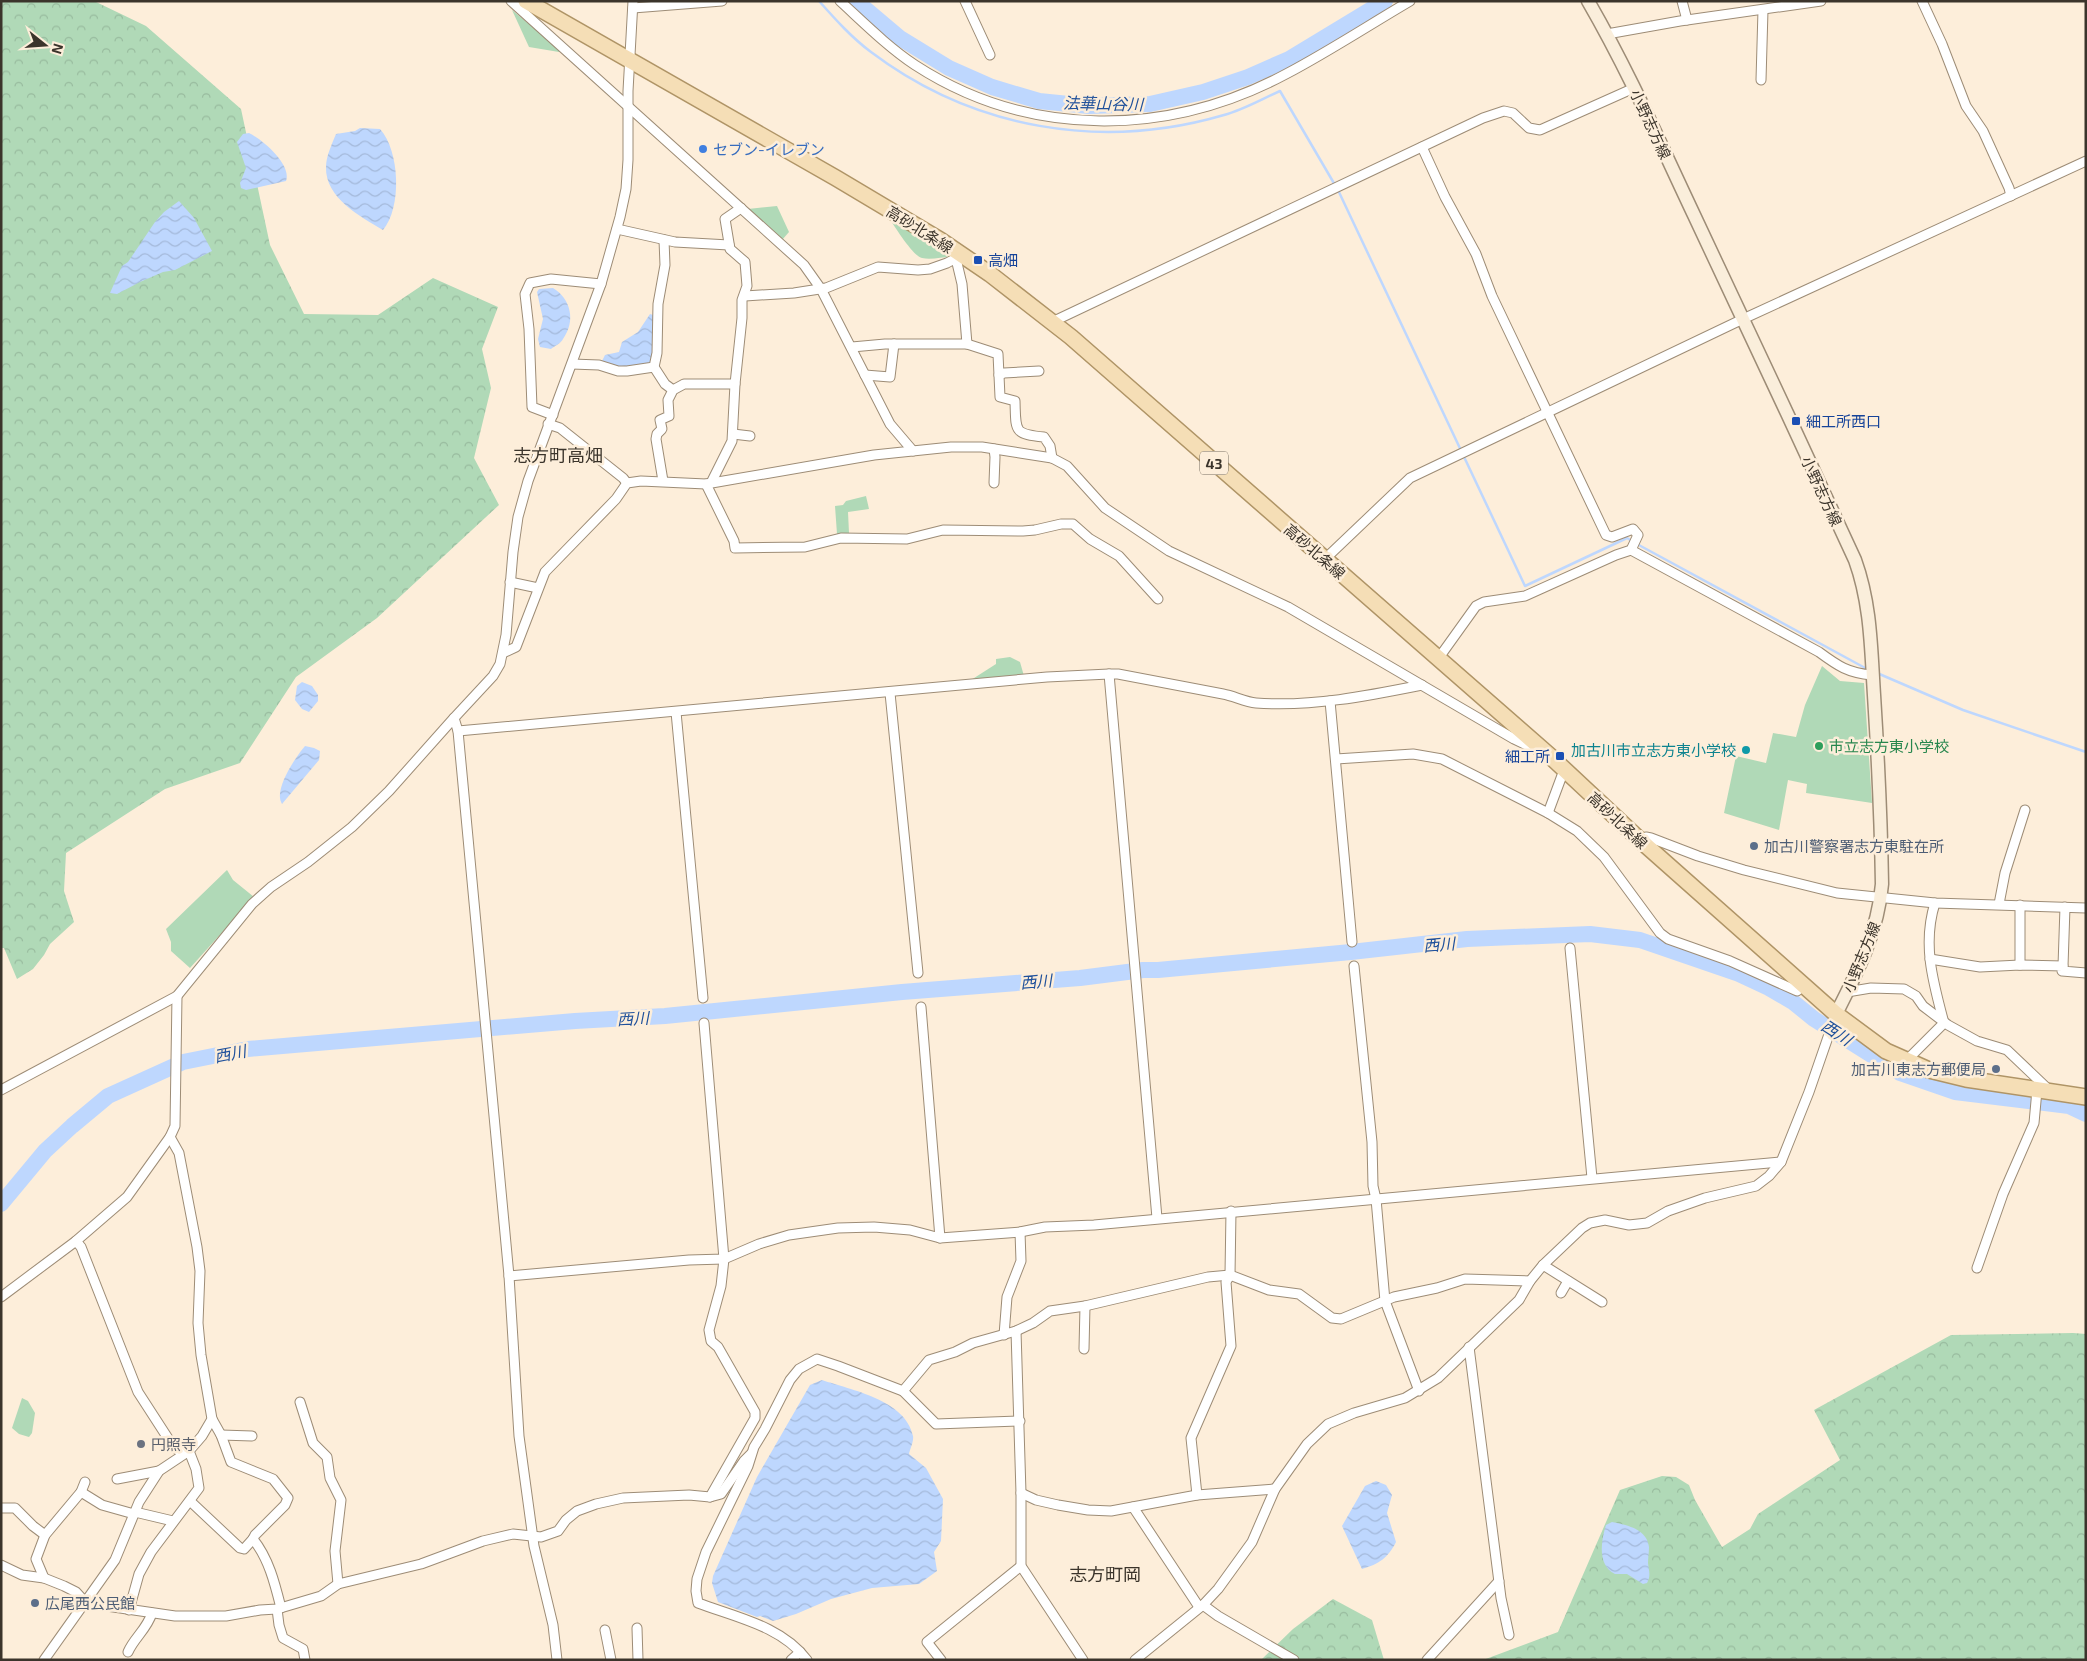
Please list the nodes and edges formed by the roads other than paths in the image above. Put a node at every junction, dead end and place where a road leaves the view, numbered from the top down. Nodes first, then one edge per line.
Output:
1 (511, 1) edge
2 (526, 1) edge
3 (722, 1) edge
4 (840, 1) edge
5 (965, 1) edge
6 (1410, 1) edge
7 (1588, 1) edge
8 (1682, 1) edge
9 (1822, 1) edge
10 (1922, 1) edge
11 (633, 5) edge
12 (1763, 10) junction
13 (1687, 20) junction
14 (1608, 34) junction
15 (990, 54) dead end
16 (630, 61) junction
17 (1761, 80) dead end
18 (1634, 88) junction
19 (628, 106) junction
20 (1422, 147) junction
21 (2086, 161) edge
22 (2011, 196) junction
23 (741, 208) junction
24 (617, 229) junction
25 (664, 240) junction
26 (729, 245) junction
27 (962, 254) junction
28 (601, 284) junction
29 (821, 289) junction
30 (745, 296) junction
31 (1743, 319) junction
32 (1052, 322) junction
33 (894, 344) junction
34 (967, 344) junction
35 (852, 348) junction
36 (572, 364) junction
37 (654, 367) junction
38 (1039, 372) dead end
39 (865, 375) junction
40 (999, 376) junction
41 (735, 384) junction
42 (672, 390) junction
43 (1548, 412) junction
44 (553, 415) junction
45 (548, 424) junction
46 (733, 434) junction
47 (750, 436) dead end
48 (994, 449) junction
49 (913, 451) junction
50 (1052, 458) junction
51 (663, 481) junction
52 (627, 483) junction
53 (708, 483) junction
54 (994, 483) dead end
55 (1632, 550) junction
56 (1325, 559) junction
57 (510, 582) junction
58 (538, 588) junction
59 (1158, 599) dead end
60 (503, 653) junction
61 (1438, 659) junction
62 (1872, 669) junction
63 (1110, 674) junction
64 (1422, 685) junction
65 (890, 693) junction
66 (1330, 701) junction
67 (676, 712) junction
68 (454, 718) junction
69 (458, 731) junction
70 (1550, 756) junction
71 (1336, 759) junction
72 (1564, 770) junction
73 (2025, 810) dead end
74 (1548, 813) junction
75 (1641, 841) junction
76 (1881, 898) junction
77 (1935, 903) junction
78 (1999, 904) junction
79 (2020, 905) junction
80 (2066, 907) junction
81 (2086, 908) edge
82 (1352, 942) dead end
83 (1570, 948) dead end
84 (1930, 958) junction
85 (2020, 964) junction
86 (1354, 966) dead end
87 (2062, 966) junction
88 (918, 973) dead end
89 (2086, 973) edge
90 (1804, 985) junction
91 (1847, 992) junction
92 (177, 996) junction
93 (703, 998) dead end
94 (921, 1007) dead end
95 (1834, 1018) junction
96 (1944, 1023) junction
97 (704, 1024) dead end
98 (1906, 1061) junction
99 (1, 1090) edge
100 (2047, 1093) junction
101 (2086, 1097) edge
102 (2086, 1105) edge
103 (170, 1137) junction
104 (1781, 1162) junction
105 (1592, 1178) junction
106 (1376, 1199) junction
107 (1231, 1212) junction
108 (1157, 1218) junction
109 (1020, 1232) junction
110 (940, 1238) junction
111 (76, 1241) junction
112 (724, 1259) junction
113 (1543, 1266) junction
114 (1977, 1268) dead end
115 (1230, 1275) junction
116 (508, 1276) junction
117 (1530, 1281) junction
118 (1568, 1281) junction
119 (1561, 1293) dead end
120 (1, 1297) edge
121 (1385, 1301) junction
122 (1602, 1302) dead end
123 (1085, 1306) junction
124 (1016, 1331) junction
125 (1004, 1335) junction
126 (1469, 1347) junction
127 (1084, 1349) dead end
128 (903, 1391) junction
129 (1419, 1391) junction
130 (300, 1402) dead end
131 (212, 1419) junction
132 (1020, 1421) junction
133 (221, 1435) junction
134 (252, 1436) dead end
135 (186, 1452) junction
136 (751, 1454) junction
137 (159, 1472) junction
138 (118, 1479) dead end
139 (85, 1482) dead end
140 (1275, 1489) junction
141 (81, 1492) junction
142 (1021, 1493) junction
143 (1197, 1495) junction
144 (710, 1497) junction
145 (190, 1501) junction
146 (1133, 1507) junction
147 (1, 1508) edge
148 (135, 1513) junction
149 (173, 1521) junction
150 (45, 1535) junction
151 (533, 1538) junction
152 (254, 1539) junction
153 (1, 1565) edge
154 (1021, 1566) junction
155 (44, 1578) junction
156 (1499, 1581) junction
157 (338, 1584) junction
158 (86, 1604) junction
159 (1201, 1606) junction
160 (279, 1609) junction
161 (129, 1610) junction
162 (152, 1613) junction
163 (638, 1628) dead end
164 (605, 1630) dead end
165 (1509, 1635) dead end
166 (128, 1652) dead end
167 (800, 1652) junction
168 (44, 1660) edge
169 (305, 1660) edge
170 (557, 1660) edge
171 (611, 1660) edge
172 (638, 1660) edge
173 (791, 1660) edge
174 (807, 1660) edge
175 (941, 1660) edge
176 (1083, 1660) edge
177 (1135, 1660) edge
178 (1294, 1660) edge
179 (1428, 1660) edge

1 - 19 street
2 - 16 main road, 高砂北条線 / 43
3 - 11 street
4 - 6 street
5 - 15 street
7 - 14 main road, 小野志方線
8 - 13 street
9 - 12 street
10 - 22 street
11 - 16 street
12 - 13 street
12 - 17 street
13 - 14 street
14 - 18 main road, 小野志方線
16 - 19 street
16 - 27 main road, 高砂北条線 / 43
18 - 20 street
18 - 31 main road, 小野志方線
19 - 23 street
19 - 24 street
20 - 32 street
20 - 43 street
21 - 22 street
22 - 31 street
23 - 26 street
23 - 29 street
24 - 25 street
24 - 28 street
25 - 26 street
25 - 37 street
26 - 30 street
27 - 29 street
27 - 32 main road, 高砂北条線 / 43
27 - 34 street
28 - 36 street
28 - 44 street
29 - 30 street
29 - 35 street
30 - 41 street
31 - 43 street
31 - 62 main road, 小野志方線
32 - 56 main road, 高砂北条線 / 43
33 - 34 street
33 - 35 street
33 - 39 street
34 - 40 street
35 - 39 street
36 - 37 street
36 - 44 street
37 - 42 street
38 - 40 street
39 - 49 street
40 - 50 street
41 - 42 street
41 - 46 street
42 - 51 street
43 - 55 street
43 - 56 street
44 - 45 street
45 - 52 street
45 - 57 street
46 - 47 street
46 - 53 street
48 - 49 street
48 - 50 street
48 - 54 street
49 - 53 street
50 - 64 street
51 - 52 street
51 - 53 street
52 - 58 street
53 - 59 street
55 - 61 street
55 - 62 street
56 - 61 main road, 高砂北条線 / 43
57 - 58 street
57 - 60 street
58 - 60 street
60 - 68 street
61 - 70 main road, 高砂北条線 / 43
62 - 76 main road, 小野志方線
63 - 65 street
63 - 66 street
63 - 108 street
64 - 66 street
64 - 70 street
65 - 67 street
65 - 88 street
66 - 71 street
67 - 69 street
67 - 93 street
68 - 69 street
68 - 92 street
69 - 116 street
70 - 72 main road, 高砂北条線 / 43
71 - 74 street
71 - 82 street
72 - 74 street
72 - 75 main road, 高砂北条線 / 43
73 - 78 street
74 - 90 street
75 - 76 street
75 - 90 main road, 高砂北条線 / 43
76 - 77 street
76 - 91 main road, 小野志方線
77 - 78 street
77 - 84 street
78 - 79 street
79 - 80 street
79 - 85 street
80 - 81 street
80 - 87 street
83 - 105 street
84 - 85 street
84 - 96 street
85 - 87 street
86 - 106 street
87 - 89 street
90 - 95 main road, 高砂北条線 / 43
91 - 95 main road, 小野志方線
91 - 96 street
92 - 99 street
92 - 103 street
94 - 110 street
95 - 98 main road, 高砂北条線 / 43
95 - 104 street
96 - 98 street
96 - 100 street
97 - 112 street
98 - 100 main road, 高砂北条線 / 43
100 - 101 main road, 高砂北条線 / 43
100 - 102 street
100 - 114 street
103 - 111 street
103 - 131 street
104 - 105 street
104 - 113 street
105 - 106 street
106 - 107 street
106 - 121 street
107 - 108 street
107 - 115 street
108 - 109 street
109 - 110 street
109 - 125 street
110 - 112 street
111 - 120 street
111 - 135 street
112 - 116 street
112 - 144 street
113 - 117 street
113 - 118 street
115 - 121 street
115 - 123 street
115 - 143 street
116 - 151 street
117 - 121 street
117 - 126 street
118 - 119 street
118 - 122 street
121 - 129 street
123 - 124 street
123 - 127 street
124 - 125 street
124 - 132 street
125 - 128 street
126 - 129 street
126 - 156 street
128 - 132 street
128 - 136 street
129 - 140 street
130 - 157 street
131 - 133 street
131 - 135 street
132 - 142 street
133 - 134 street
133 - 152 street
135 - 137 street
135 - 145 street
136 - 144 street
136 - 167 street
137 - 138 street
137 - 148 street
139 - 141 street
140 - 143 street
140 - 159 street
141 - 148 street
141 - 150 street
142 - 146 street
142 - 154 street
143 - 146 street
144 - 151 street
145 - 149 street
145 - 152 street
146 - 159 street
147 - 150 street
148 - 149 street
148 - 158 street
149 - 161 street
150 - 155 street
151 - 157 street
151 - 170 street
152 - 160 street
153 - 155 street
154 - 175 street
154 - 176 street
155 - 158 street
156 - 165 street
156 - 179 street
157 - 160 street
158 - 161 street
158 - 168 street
159 - 177 street
159 - 178 street
160 - 162 street
160 - 169 street
161 - 162 street
162 - 166 street
163 - 172 street
164 - 171 street
167 - 173 street
167 - 174 street

